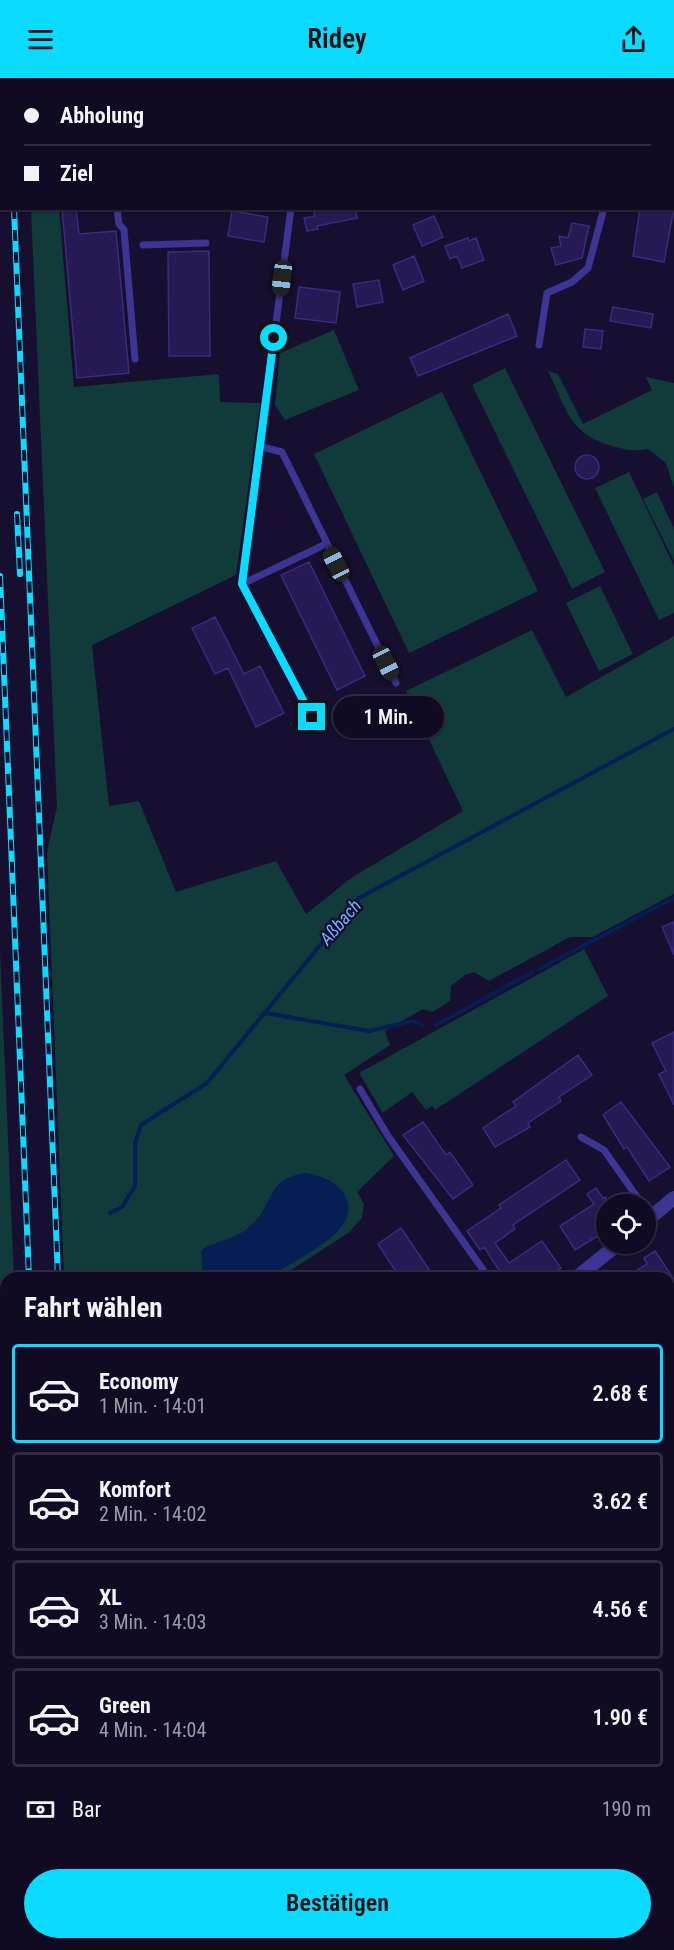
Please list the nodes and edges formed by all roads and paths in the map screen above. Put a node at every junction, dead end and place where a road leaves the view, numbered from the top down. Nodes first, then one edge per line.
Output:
1 (117, 210) edge
2 (291, 210) edge
3 (603, 210) edge
4 (206, 243) dead end
5 (143, 245) dead end
6 (539, 345) dead end
7 (135, 359) dead end
8 (262, 447) junction
9 (326, 544) junction
10 (242, 584) junction
11 (396, 683) dead end
12 (312, 717) dead end
13 (360, 1089) dead end
14 (581, 1137) dead end
15 (633, 1194) edge
16 (674, 1198) edge
17 (656, 1208) edge
18 (606, 1254) edge
19 (485, 1272) edge
20 (583, 1272) edge

1 - 7 lane
2 - 8 lane
3 - 6 lane
4 - 5 lane
8 - 9 lane
8 - 10 lane
9 - 10 lane
9 - 11 lane
10 - 12 lane
13 - 19 lane
14 - 15 lane
16 - 17 street
18 - 20 street

